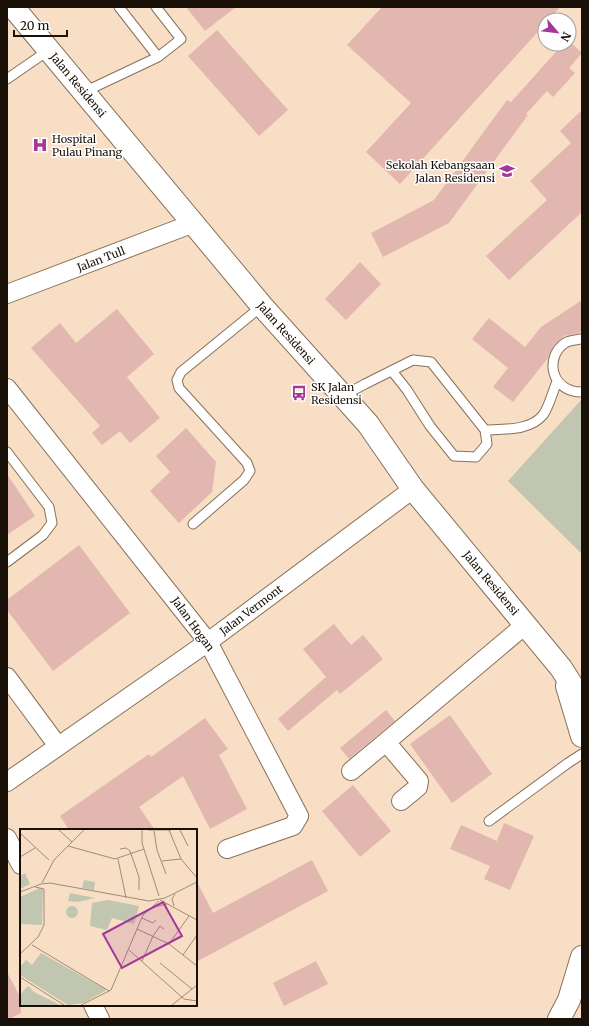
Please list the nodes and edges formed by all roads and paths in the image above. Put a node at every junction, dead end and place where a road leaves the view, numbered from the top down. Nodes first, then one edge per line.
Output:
1 (13, 7) edge
2 (119, 7) edge
3 (156, 7) edge
4 (49, 50) junction
5 (158, 57) junction
6 (7, 79) edge
7 (84, 92) junction
8 (194, 223) junction
9 (7, 294) edge
10 (262, 306) junction
11 (582, 339) edge
12 (392, 371) junction
13 (557, 381) junction
14 (7, 388) edge
15 (582, 392) edge
16 (343, 396) junction
17 (485, 430) junction
18 (7, 452) edge
19 (413, 489) junction
20 (193, 524) dead end
21 (7, 562) edge
22 (525, 625) junction
23 (208, 642) junction
24 (561, 668) junction
25 (7, 678) edge
26 (582, 694) edge
27 (582, 701) edge
28 (582, 736) edge
29 (386, 742) junction
30 (58, 746) junction
31 (582, 754) edge
32 (351, 771) dead end
33 (7, 782) edge
34 (400, 802) dead end
35 (489, 821) dead end
36 (7, 838) edge
37 (227, 849) dead end
38 (20, 863) edge
39 (582, 957) edge
40 (94, 1006) edge
41 (100, 1019) edge
42 (559, 1019) edge

1 - 4 main road, Jalan Residensi
2 - 5 lane
3 - 5 lane
4 - 6 lane
4 - 7 main road, Jalan Residensi
5 - 7 lane
7 - 8 main road, Jalan Residensi
8 - 9 street, Jalan Tull
8 - 10 main road, Jalan Residensi
10 - 16 main road, Jalan Residensi
10 - 20 lane
11 - 13 lane
12 - 16 lane
12 - 17 lane
12 - 17 lane
13 - 15 lane
13 - 17 lane
14 - 23 street, Jalan Hogan
16 - 19 main road, Jalan Residensi
18 - 21 lane
19 - 22 main road, Jalan Residensi
19 - 23 street, Jalan Vermont
22 - 24 main road, Jalan Residensi
22 - 29 street
23 - 30 street, Jalan Vermont
23 - 37 street, Jalan Hogan
24 - 26 main road
24 - 27 main road, Jalan Residensi
24 - 28 main road
25 - 30 street
29 - 32 street
29 - 34 street
30 - 33 street, Jalan Vermont
31 - 35 lane
36 - 38 street
39 - 42 main road
40 - 41 street

